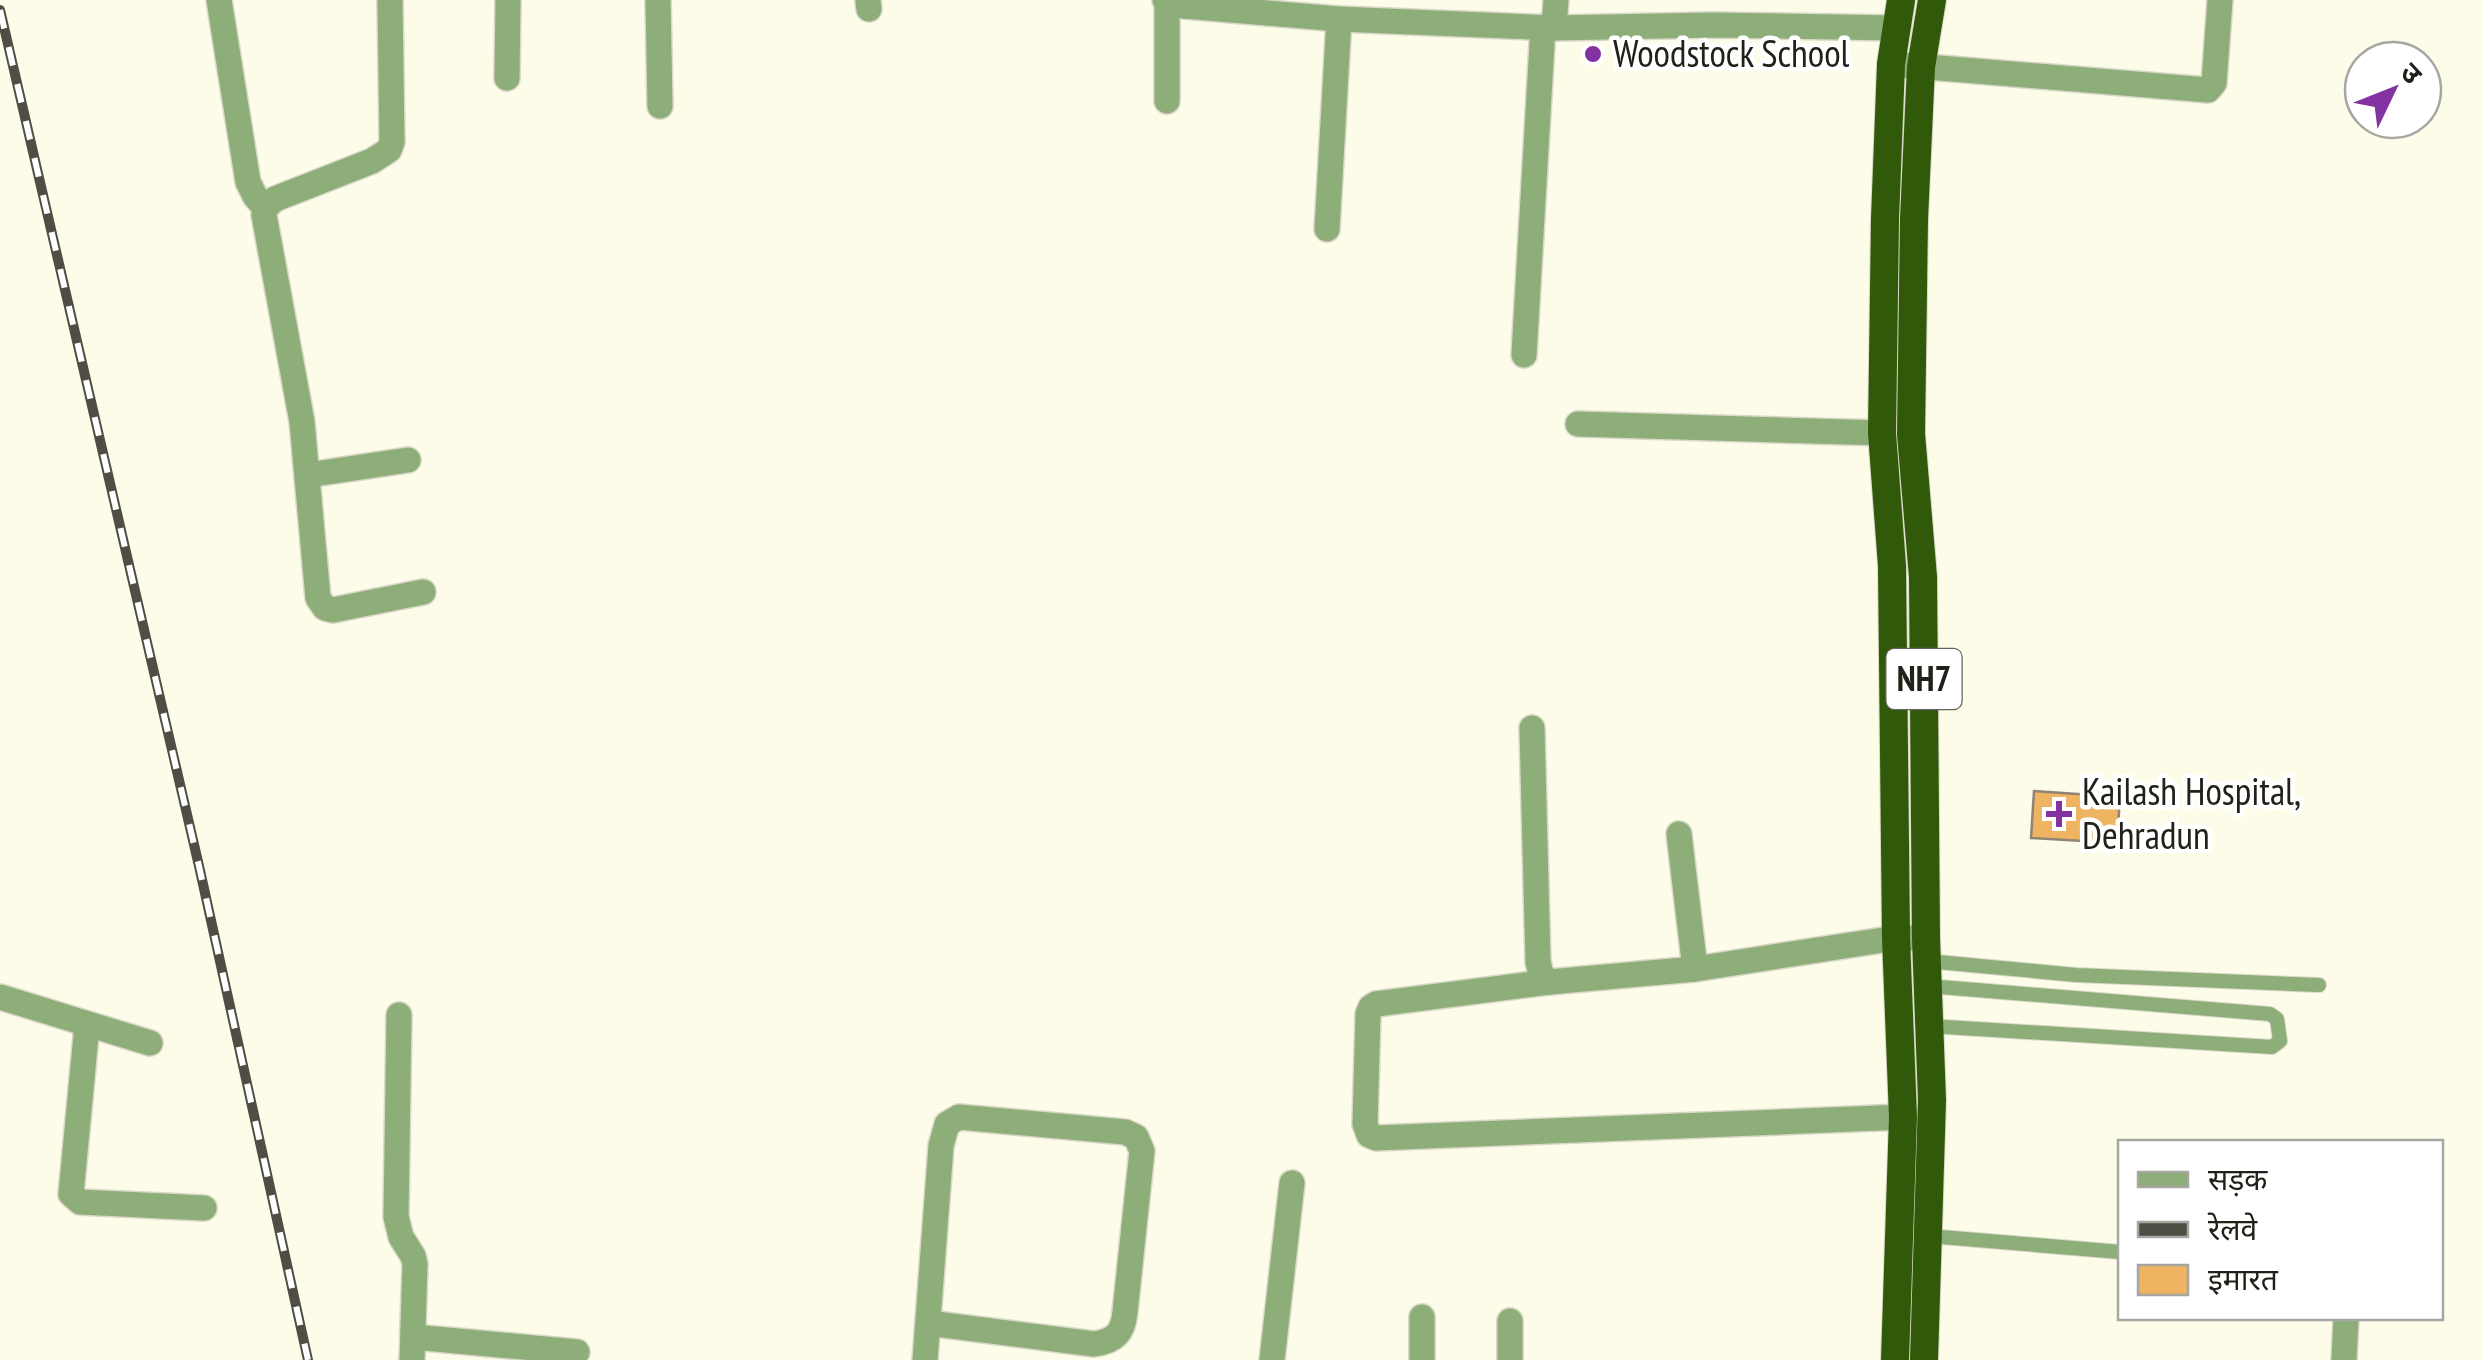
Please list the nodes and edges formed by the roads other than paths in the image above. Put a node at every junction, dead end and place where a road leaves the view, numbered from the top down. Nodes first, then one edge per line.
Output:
1 (219, 0) edge
2 (390, 0) edge
3 (508, 0) edge
4 (658, 0) edge
5 (1556, 0) edge
6 (1932, 0) edge
7 (2220, 0) edge
8 (1166, 2) edge
9 (1347, 12) edge
10 (1712, 12) edge
11 (1898, 14) edge
12 (1549, 28) junction
13 (1891, 64) junction
14 (1921, 67) junction
15 (507, 78) dead end
16 (1167, 102) dead end
17 (660, 106) dead end
18 (265, 208) junction
19 (1327, 229) dead end
20 (1524, 356) dead end
21 (1578, 424) dead end
22 (1882, 433) junction
23 (408, 460) dead end
24 (308, 476) junction
25 (422, 592) dead end
26 (1532, 728) dead end
27 (1678, 834) dead end
28 (1896, 938) junction
29 (1926, 961) junction
30 (1695, 969) junction
31 (1548, 982) junction
32 (2319, 985) dead end
33 (0, 997) edge
34 (398, 1015) dead end
35 (87, 1025) junction
36 (1929, 1026) junction
37 (150, 1043) dead end
38 (1902, 1117) junction
39 (1292, 1183) dead end
40 (204, 1208) dead end
41 (1928, 1236) junction
42 (2118, 1252) edge
43 (1422, 1317) dead end
44 (2346, 1320) edge
45 (1510, 1321) dead end
46 (928, 1323) junction
47 (413, 1348) edge
48 (576, 1352) dead end
49 (924, 1360) edge
50 (1272, 1360) edge
51 (1422, 1360) edge
52 (1510, 1360) edge
53 (1894, 1360) edge
54 (1924, 1360) edge
55 (2344, 1360) edge

1 - 18 street
2 - 18 street
3 - 15 street
4 - 17 street
5 - 12 street
6 - 14 highway, NH7
7 - 14 street
8 - 9 street
8 - 16 street
9 - 12 street
9 - 19 street
10 - 11 street
10 - 12 street
11 - 13 highway, NH7
12 - 20 street
13 - 14 street
13 - 22 highway, NH7
14 - 29 highway, NH7
18 - 24 street
21 - 22 street
22 - 28 highway, NH7
23 - 24 street
24 - 25 street
26 - 31 street
27 - 30 street
28 - 29 street
28 - 30 street
28 - 38 highway, NH7
29 - 32 lane
29 - 36 highway, NH7
29 - 36 lane
30 - 31 street
31 - 38 street
33 - 35 street
34 - 47 street
35 - 37 street
35 - 40 street
36 - 41 highway, NH7
38 - 53 highway, NH7
39 - 50 street
41 - 42 lane
41 - 54 highway, NH7
43 - 51 street
44 - 55 street
45 - 52 street
46 - 46 street
46 - 49 street
47 - 48 street

